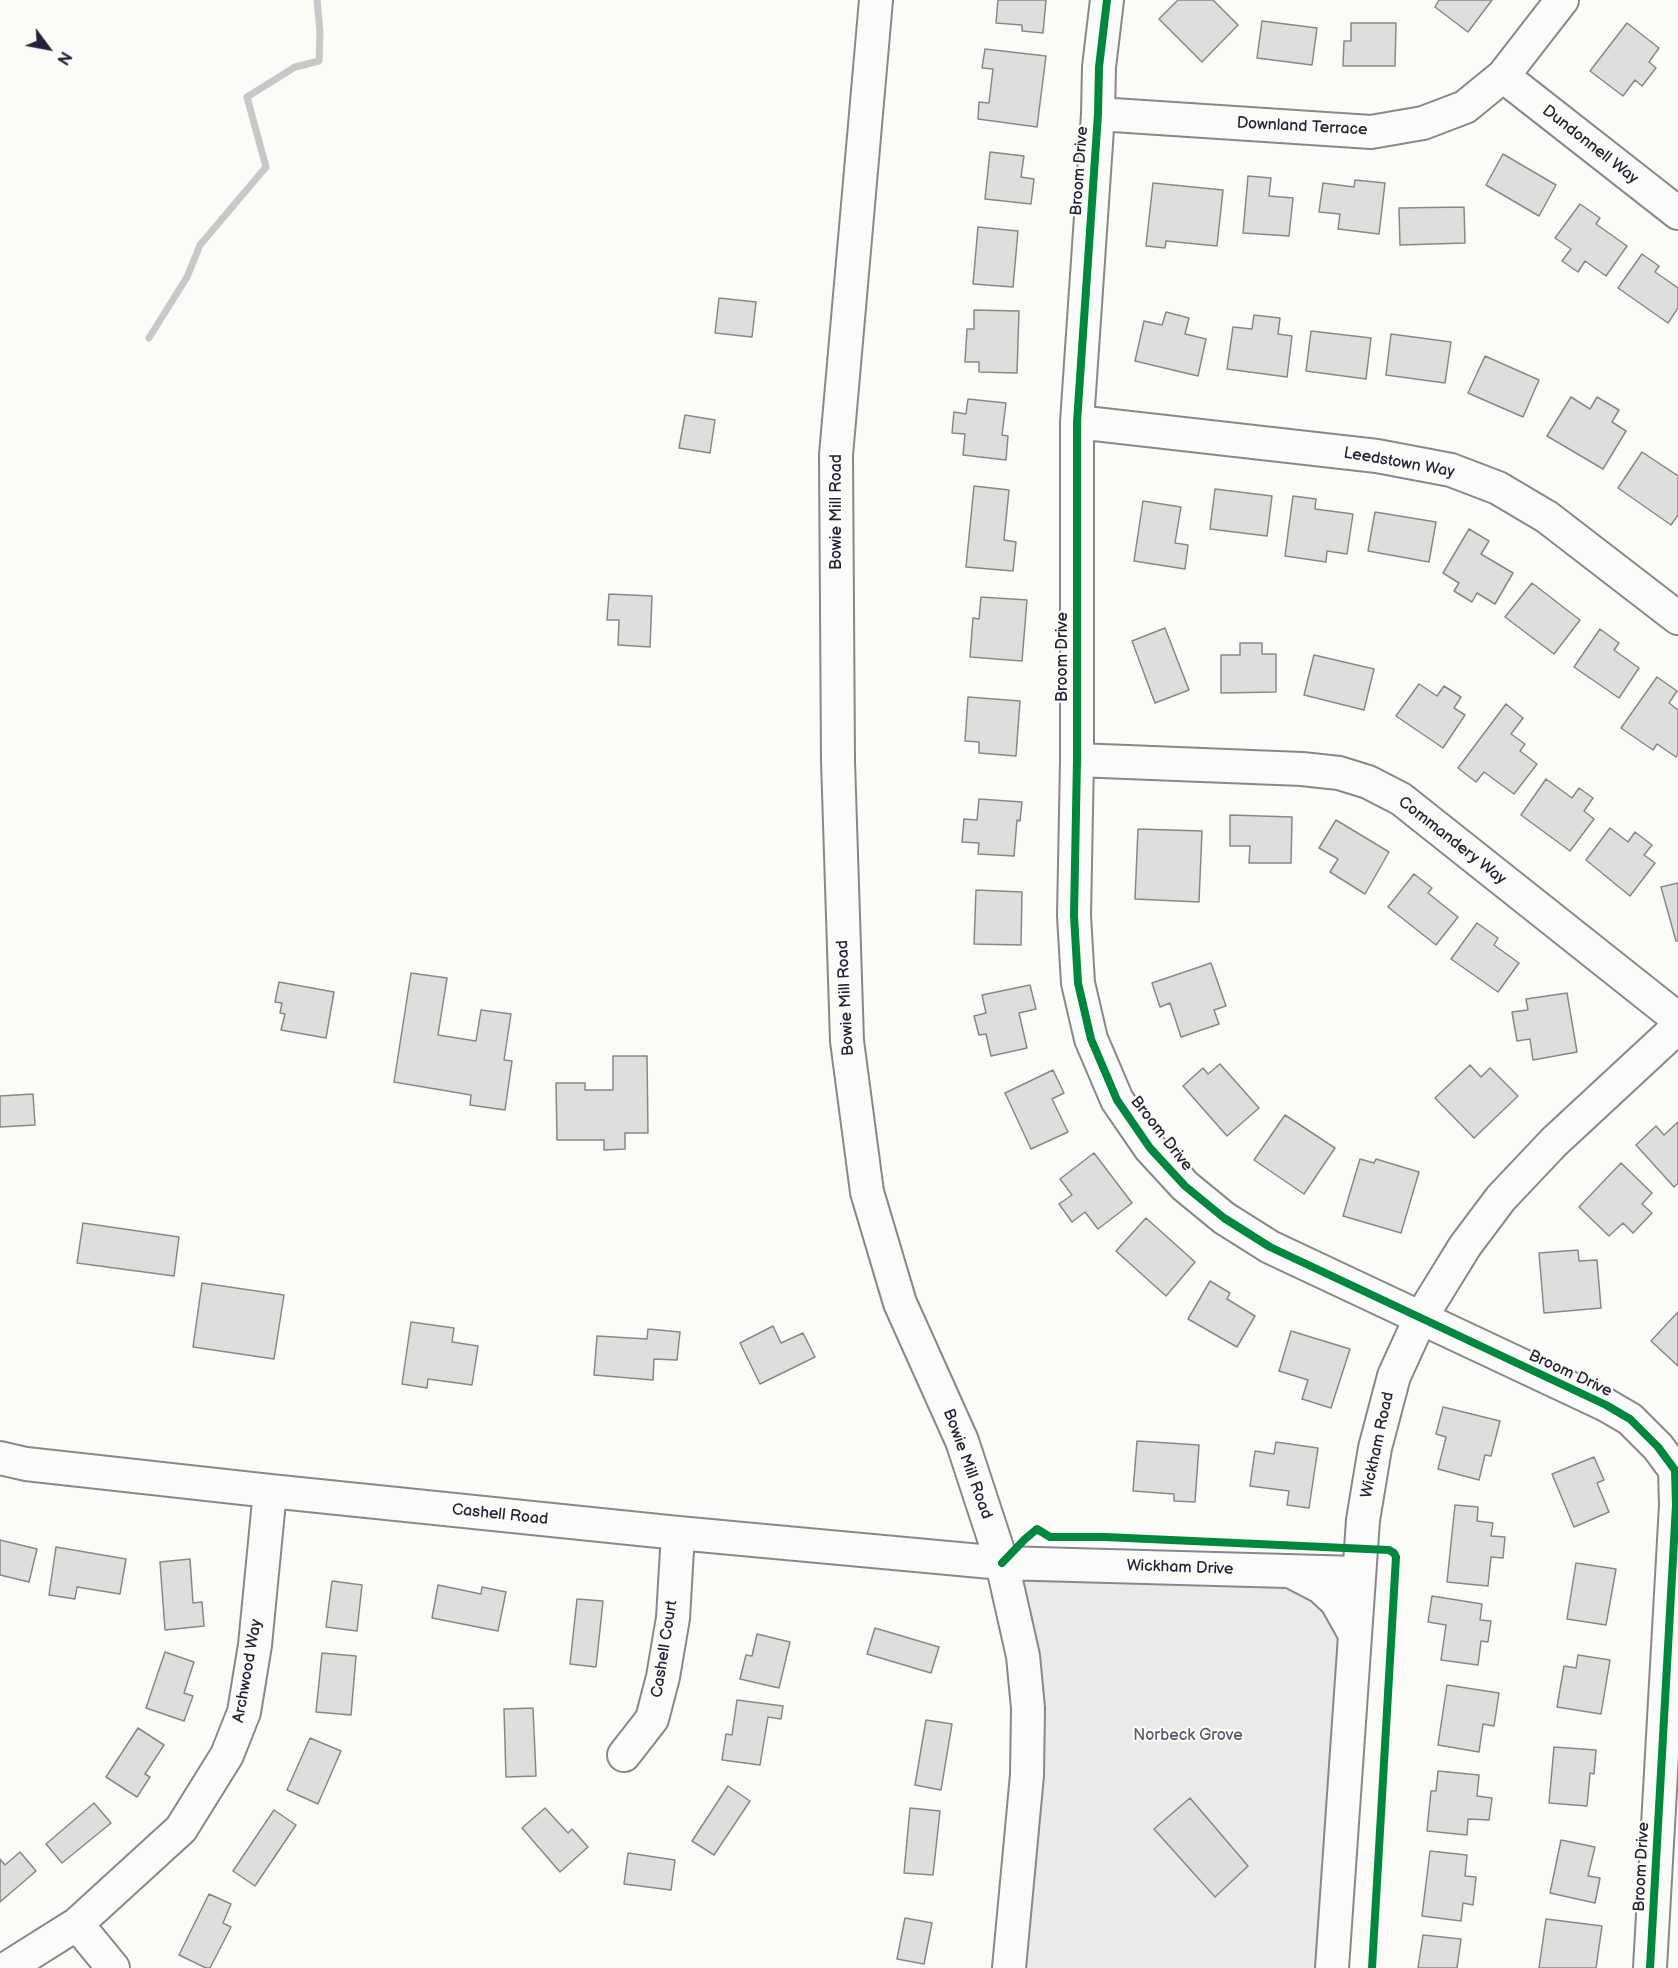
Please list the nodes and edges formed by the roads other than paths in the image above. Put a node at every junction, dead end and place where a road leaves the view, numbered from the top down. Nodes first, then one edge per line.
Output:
1 (876, 0) edge
2 (1107, 0) edge
3 (1562, 0) edge
4 (1503, 76) junction
5 (1098, 114) junction
6 (1678, 213) edge
7 (1077, 422) junction
8 (1678, 618) edge
9 (1077, 760) junction
10 (1678, 1019) edge
11 (1678, 1027) edge
12 (1420, 1319) junction
13 (0, 1458) edge
14 (270, 1491) junction
15 (678, 1533) junction
16 (1002, 1563) junction
17 (1291, 1571) junction
18 (1358, 1573) junction
19 (1354, 1633) junction
20 (624, 1755) dead end
21 (77, 1924) junction
22 (7, 1968) edge
23 (113, 1968) edge
24 (1009, 1968) edge
25 (1332, 1968) edge
26 (1650, 1968) edge

1 - 16 street, Bowie Mill Road
2 - 5 street, Broom Drive
3 - 4 street, Downland Terrace
4 - 5 street, Downland Terrace
4 - 6 street, Dundonnell Way
5 - 7 street, Broom Drive
7 - 8 street, Leedstown Way
7 - 9 street, Broom Drive
9 - 10 street, Commandery Way
9 - 12 street, Broom Drive
11 - 12 street, Wickham Road
12 - 18 street, Wickham Road
12 - 26 street, Broom Drive
13 - 14 street, Cashell Road
14 - 15 street, Cashell Road
14 - 21 street, Archwood Way
15 - 16 street, Cashell Road
15 - 20 street, Cashell Court
16 - 17 street, Wickham Drive
16 - 24 street, Bowie Mill Road
17 - 18 street, Wickham Drive
17 - 19 street
18 - 19 street, Wickham Road
19 - 25 street, Wickham Road
21 - 22 street, Archwood Way
21 - 23 street

